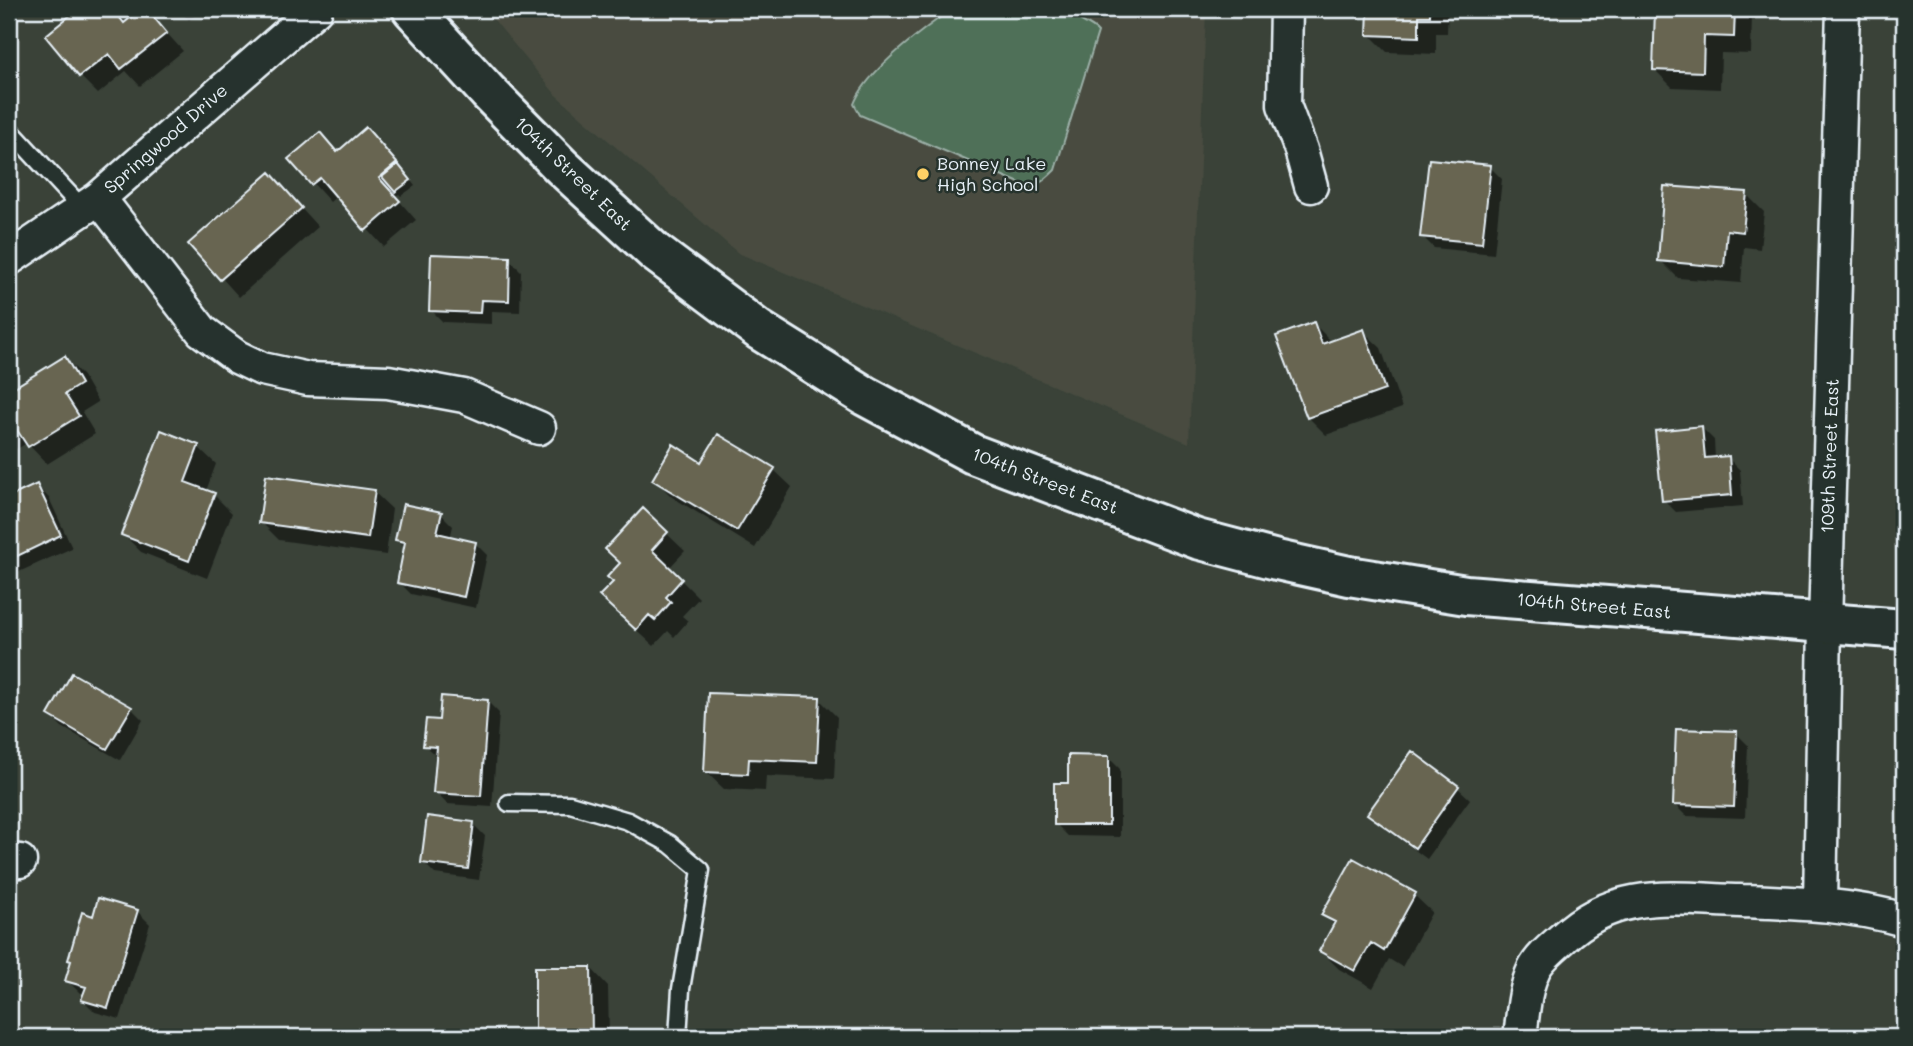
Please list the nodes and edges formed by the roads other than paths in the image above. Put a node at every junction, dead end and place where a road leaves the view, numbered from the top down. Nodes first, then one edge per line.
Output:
1 (316, 9) edge
2 (412, 9) edge
3 (1286, 9) edge
4 (1843, 9) edge
5 (9, 129) edge
6 (1311, 186) dead end
7 (91, 203) junction
8 (9, 259) edge
9 (539, 428) dead end
10 (1825, 624) junction
11 (1904, 629) edge
12 (509, 803) dead end
13 (1820, 904) junction
14 (1904, 920) edge
15 (678, 1037) edge
16 (1520, 1037) edge

1 - 7 street, Springwood Drive
2 - 10 street, 104th Street East
3 - 6 street
4 - 10 street, 109th Street East
5 - 7 lane
7 - 8 street, Springwood Drive
7 - 9 street
10 - 11 street, 104th Street East
10 - 13 street, 109th Street East
12 - 15 lane
13 - 14 street
13 - 16 street

